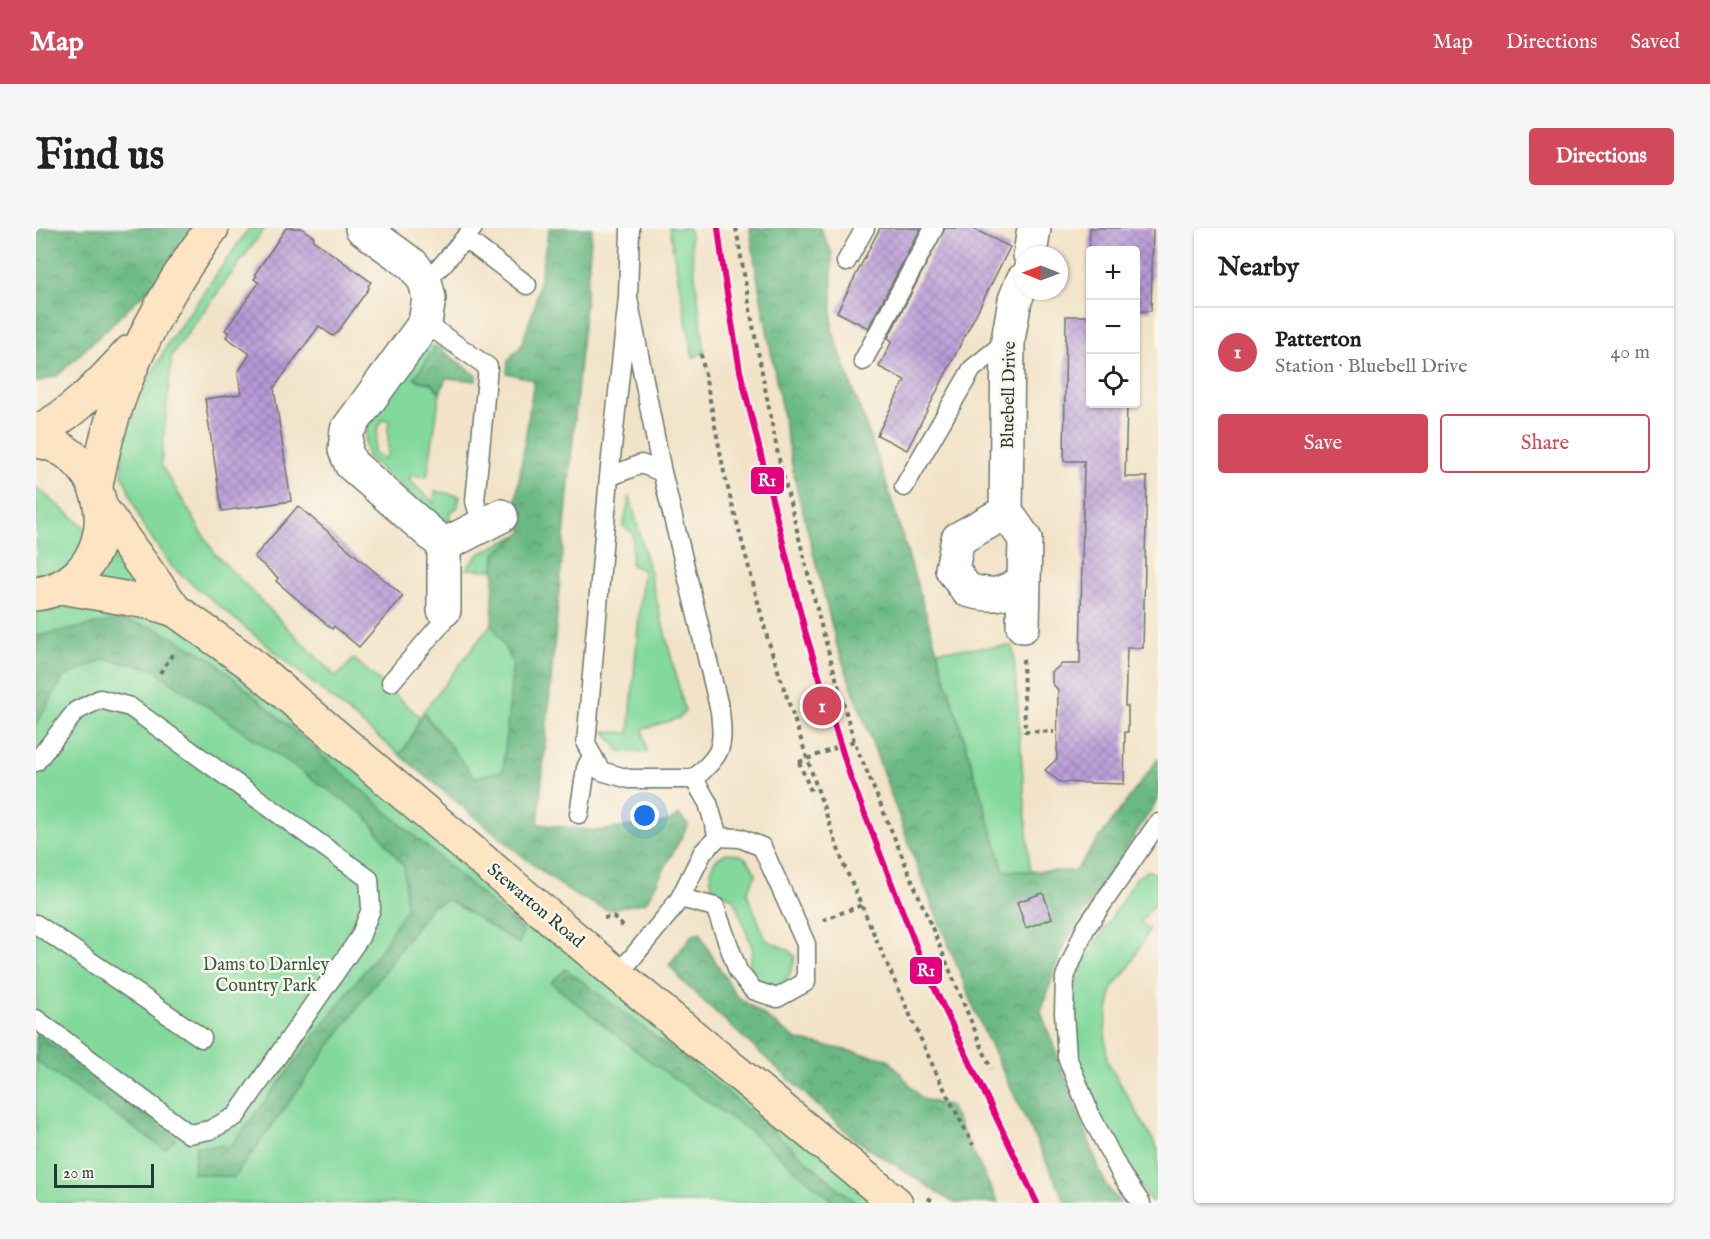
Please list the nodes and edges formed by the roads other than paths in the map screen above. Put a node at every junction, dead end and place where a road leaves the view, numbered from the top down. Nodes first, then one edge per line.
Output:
1 (212, 228) edge
2 (362, 228) edge
3 (630, 228) edge
4 (864, 228) edge
5 (934, 228) edge
6 (1034, 228) edge
7 (470, 233) edge
8 (1031, 246) edge
9 (846, 262) dead end
10 (424, 281) junction
11 (527, 285) dead end
12 (628, 298) junction
13 (1016, 300) edge
14 (425, 323) junction
15 (145, 336) junction
16 (1008, 340) junction
17 (863, 361) dead end
18 (36, 432) edge
19 (36, 441) edge
20 (662, 472) junction
21 (609, 477) junction
22 (904, 487) dead end
23 (99, 498) junction
24 (1006, 512) junction
25 (491, 521) joint
26 (444, 545) junction
27 (1023, 581) junction
28 (43, 593) edge
29 (176, 610) junction
30 (444, 610) joint
31 (1023, 626) road end
32 (391, 682) dead end
33 (592, 756) junction
34 (36, 762) edge
35 (694, 778) junction
36 (579, 814) dead end
37 (1158, 823) edge
38 (718, 837) junction
39 (680, 898) junction
40 (36, 924) edge
41 (618, 975) junction
42 (36, 1019) edge
43 (202, 1038) dead end
44 (896, 1203) edge
45 (1141, 1203) edge

1 - 15 main road
2 - 10 street
3 - 12 lane
4 - 9 lane
5 - 17 lane
6 - 8 street
7 - 10 lane
7 - 11 lane
10 - 14 street
12 - 20 lane
12 - 21 lane
13 - 16 street, Bluebell Drive
14 - 25 lane
14 - 26 street
15 - 18 main road
15 - 23 main road
16 - 22 lane
16 - 24 street, Bluebell Drive
19 - 23 main road, Stewarton Road
20 - 21 lane
20 - 35 lane
21 - 33 lane
23 - 28 main road, Stewarton Road
23 - 29 main road, Stewarton Road
24 - 27 street
24 - 27 street
25 - 26 street
26 - 30 street
27 - 31 street
28 - 29 main road, Stewarton Road
29 - 41 main road, Stewarton Road
30 - 32 lane
33 - 35 lane
33 - 36 lane
34 - 42 lane
35 - 38 lane
37 - 45 lane
38 - 39 lane
38 - 39 lane
39 - 41 lane
40 - 43 lane
41 - 44 main road, Stewarton Road

